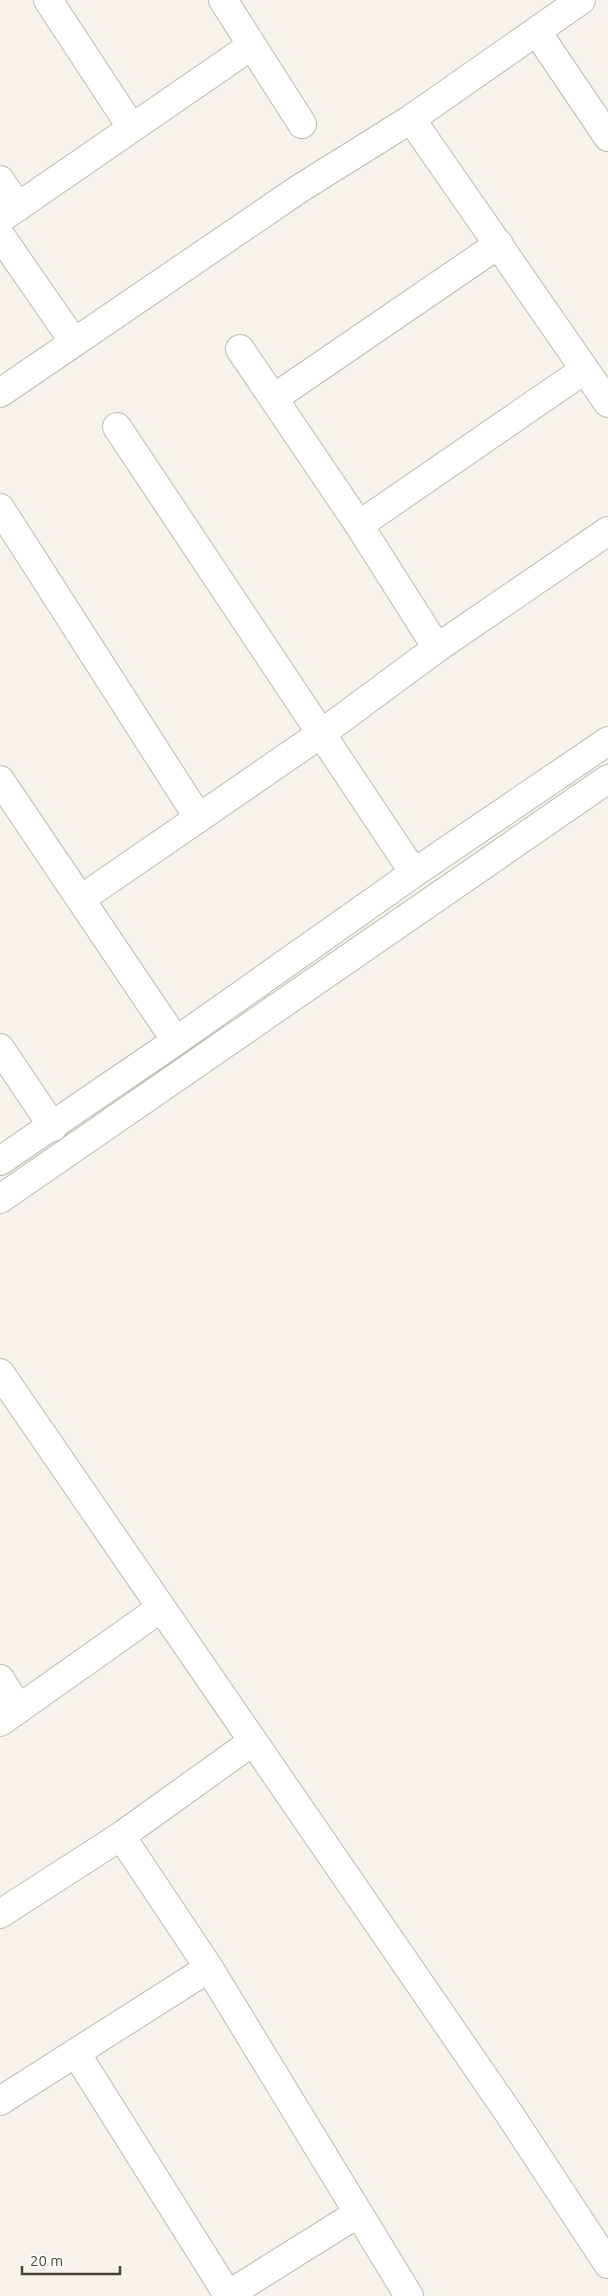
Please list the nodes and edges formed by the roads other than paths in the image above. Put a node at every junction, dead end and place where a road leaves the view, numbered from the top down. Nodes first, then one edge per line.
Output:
1 (48, 0) edge
2 (223, 0) edge
3 (581, 0) edge
4 (537, 32) junction
5 (251, 46) junction
6 (411, 119) junction
7 (302, 124) dead end
8 (132, 128) junction
9 (608, 137) edge
10 (0, 180) edge
11 (9, 213) edge
12 (0, 235) edge
13 (499, 244) junction
14 (74, 342) junction
15 (240, 349) dead end
16 (584, 370) junction
17 (0, 393) edge
18 (274, 398) junction
19 (608, 404) edge
20 (117, 427) dead end
21 (2, 510) edge
22 (359, 525) junction
23 (608, 531) edge
24 (437, 648) junction
25 (322, 733) junction
26 (608, 741) edge
27 (608, 779) edge
28 (0, 780) edge
29 (198, 817) junction
30 (414, 873) junction
31 (81, 899) junction
32 (176, 1041) junction
33 (0, 1048) edge
34 (53, 1127) junction
35 (0, 1161) edge
36 (0, 1199) edge
37 (0, 1373) edge
38 (161, 1608) junction
39 (0, 1679) edge
40 (9, 1715) edge
41 (252, 1742) junction
42 (121, 1836) junction
43 (0, 1914) edge
44 (209, 1968) junction
45 (76, 2053) junction
46 (0, 2101) edge
47 (357, 2214) junction
48 (608, 2264) edge
49 (227, 2295) edge
50 (408, 2296) edge

1 - 8 street
2 - 5 street
3 - 4 street
4 - 6 street
4 - 9 street
5 - 7 street
5 - 8 street
6 - 13 street
6 - 14 street
8 - 11 street
10 - 11 street
12 - 14 street
13 - 16 street
13 - 18 street
14 - 17 street
15 - 18 street
16 - 19 street
16 - 22 street
18 - 22 street
20 - 25 street
21 - 29 street
22 - 24 street
23 - 24 street
24 - 25 street
25 - 29 street
25 - 30 street
26 - 30 street
27 - 36 street
28 - 31 street
29 - 31 street
30 - 32 street
31 - 32 street
32 - 34 street
33 - 34 street
34 - 35 street
37 - 38 street
38 - 40 street
38 - 41 street
39 - 40 street
41 - 42 street
41 - 48 street
42 - 43 street
42 - 44 street
44 - 45 street
44 - 47 street
45 - 46 street
45 - 49 street
47 - 49 street
47 - 50 street

